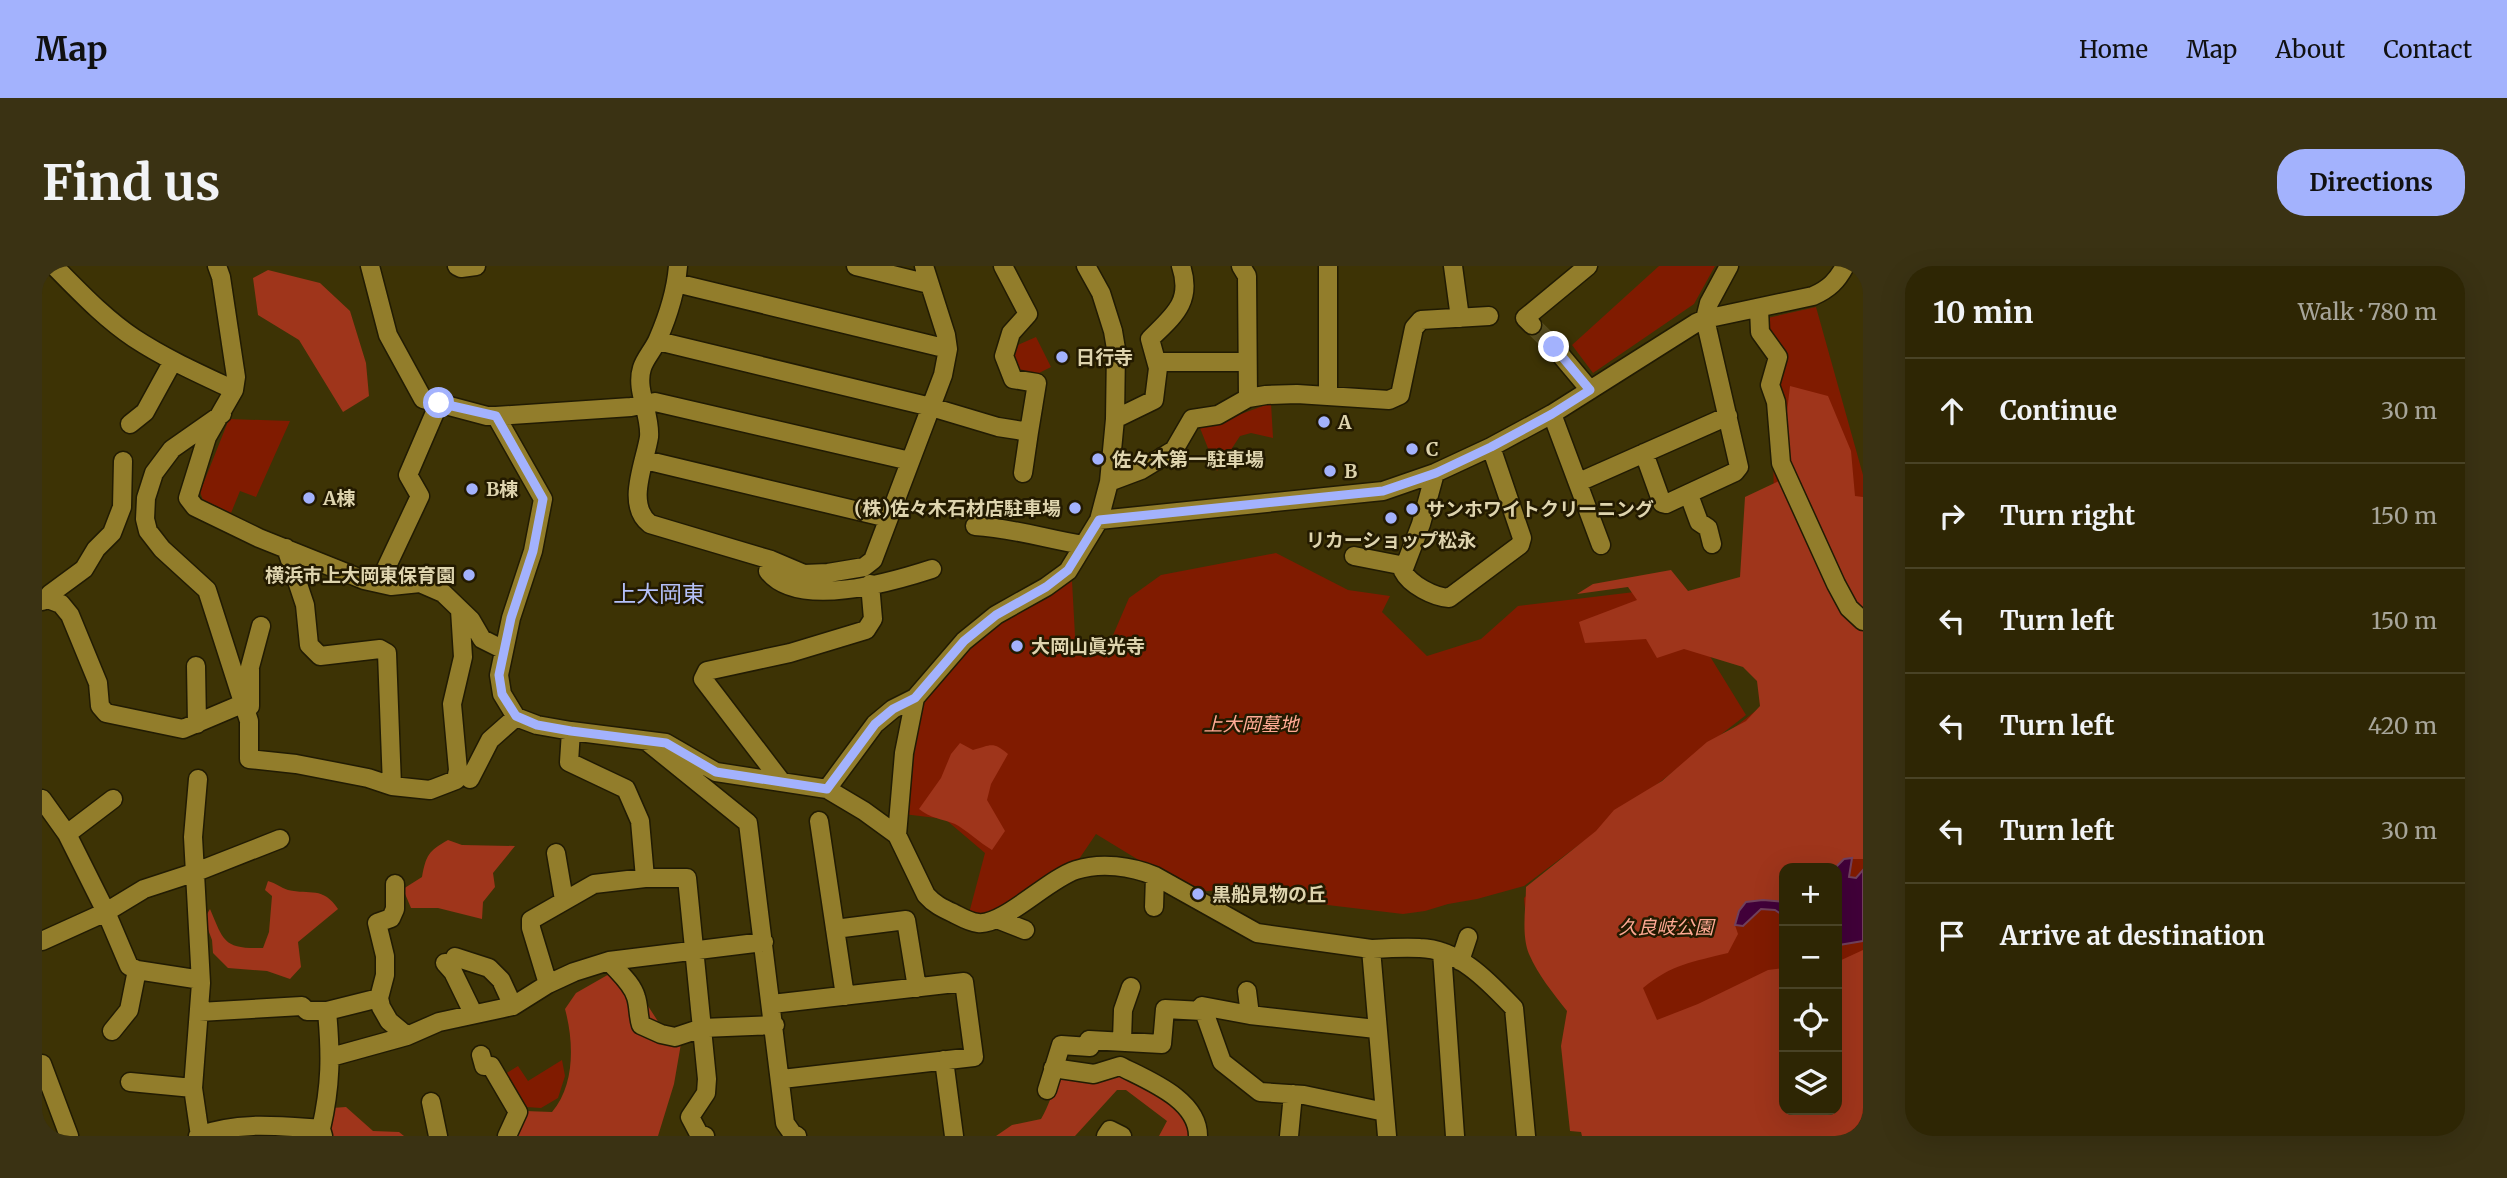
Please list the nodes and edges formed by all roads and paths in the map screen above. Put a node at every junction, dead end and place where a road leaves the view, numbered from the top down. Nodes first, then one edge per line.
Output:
1 (54, 266) edge
2 (217, 266) edge
3 (370, 266) edge
4 (457, 266) edge
5 (476, 266) edge
6 (856, 266) edge
7 (924, 266) edge
8 (1003, 266) edge
9 (1086, 266) edge
10 (1181, 266) edge
11 (1328, 266) edge
12 (1453, 266) edge
13 (1588, 266) edge
14 (1729, 266) edge
15 (1845, 266) edge
16 (1248, 269) edge
17 (677, 275) edge
18 (929, 284) junction
19 (1759, 308) junction
20 (1489, 316) dead end
21 (1460, 318) junction
22 (1705, 319) junction
23 (1532, 325) dead end
24 (658, 341) junction
25 (1554, 347) tunnel mouth
26 (948, 349) junction
27 (173, 361) junction
28 (1157, 362) junction
29 (1247, 362) junction
30 (234, 390) junction
31 (1590, 390) junction
32 (1328, 396) junction
33 (1248, 398) junction
34 (439, 403) junction
35 (645, 403) junction
36 (931, 407) junction
37 (222, 414) junction
38 (1552, 414) junction
39 (496, 416) junction
40 (1728, 416) junction
41 (1115, 419) junction
42 (130, 424) dead end
43 (1029, 432) junction
44 (1491, 447) junction
45 (1644, 453) junction
46 (645, 460) junction
47 (123, 461) dead end
48 (911, 461) junction
49 (1023, 473) dead end
50 (1436, 473) junction
51 (1109, 482) junction
52 (1579, 482) junction
53 (1689, 495) junction
54 (888, 518) junction
55 (1099, 520) junction
56 (975, 526) dead end
57 (1712, 544) dead end
58 (1083, 545) junction
59 (1601, 545) dead end
60 (286, 548) junction
61 (1354, 556) dead end
62 (771, 560) junction
63 (1405, 566) junction
64 (932, 569) dead end
65 (379, 583) junction
66 (870, 584) junction
67 (46, 596) edge
68 (460, 610) junction
69 (1863, 621) edge
70 (261, 626) dead end
71 (504, 650) junction
72 (196, 666) dead end
73 (915, 698) junction
74 (244, 707) junction
75 (516, 716) junction
76 (197, 724) junction
77 (571, 731) junction
78 (643, 738) junction
79 (198, 779) dead end
80 (470, 779) dead end
81 (781, 782) junction
82 (392, 786) junction
83 (819, 790) junction
84 (42, 799) edge
85 (113, 799) dead end
86 (819, 821) dead end
87 (67, 834) junction
88 (897, 835) junction
89 (280, 839) dead end
90 (556, 853) dead end
91 (196, 872) junction
92 (1155, 876) junction
93 (645, 878) junction
94 (395, 884) dead end
95 (564, 900) junction
96 (1154, 907) dead end
97 (106, 912) junction
98 (997, 919) junction
99 (1238, 923) junction
100 (835, 929) junction
101 (1025, 930) dead end
102 (1468, 937) dead end
103 (42, 941) edge
104 (764, 942) junction
105 (1240, 942) dead end
106 (1371, 949) junction
107 (694, 950) junction
108 (1442, 951) junction
109 (609, 961) junction
110 (1460, 961) junction
111 (137, 970) junction
112 (201, 983) junction
113 (548, 984) junction
114 (1131, 987) dead end
115 (917, 988) junction
116 (1247, 991) dead end
117 (845, 996) junction
118 (379, 998) junction
119 (772, 1004) junction
120 (513, 1006) junction
121 (327, 1010) junction
122 (1203, 1010) junction
123 (199, 1012) junction
124 (473, 1013) junction
125 (1250, 1015) junction
126 (775, 1025) junction
127 (702, 1028) junction
128 (1376, 1029) junction
129 (112, 1031) dead end
130 (407, 1036) junction
131 (1122, 1040) junction
132 (481, 1055) dead end
133 (331, 1057) junction
134 (944, 1060) junction
135 (42, 1064) edge
136 (1053, 1068) junction
137 (782, 1079) junction
138 (130, 1082) dead end
139 (193, 1088) junction
140 (1047, 1090) dead end
141 (1293, 1094) junction
142 (431, 1101) dead end
143 (1385, 1112) junction
144 (322, 1133) edge
145 (69, 1136) edge
146 (199, 1136) edge
147 (438, 1136) edge
148 (507, 1136) edge
149 (705, 1136) edge
150 (797, 1136) edge
151 (954, 1136) edge
152 (1107, 1136) edge
153 (1122, 1136) edge
154 (1198, 1136) edge
155 (1289, 1136) edge
156 (1387, 1136) edge
157 (1455, 1136) edge
158 (1526, 1136) edge

1 - 27 street
2 - 30 street
3 - 34 street
4 - 5 street
6 - 18 street
7 - 18 street
8 - 43 street
9 - 41 street
10 - 28 street
11 - 32 street
12 - 21 street
13 - 23 street
14 - 22 street
15 - 19 street
16 - 29 street
17 - 24 street
17 - 26 street
18 - 26 street
19 - 22 street
19 - 69 street
20 - 21 street
21 - 32 street
22 - 31 street
22 - 40 street
24 - 35 street
24 - 36 street
25 - 31 street
26 - 36 street
27 - 30 street
27 - 42 street
28 - 29 street
28 - 41 street
29 - 33 street
30 - 37 street
31 - 38 street
32 - 33 street
33 - 51 street
34 - 39 street
34 - 65 street
35 - 39 street
35 - 46 street
35 - 48 street
36 - 43 street
36 - 48 street
37 - 60 street
37 - 74 street
38 - 44 street
38 - 52 street
39 - 71 street
40 - 45 street
40 - 53 street
41 - 51 street
43 - 49 street
44 - 50 street
44 - 63 street
45 - 52 street
45 - 53 street
46 - 54 street
46 - 62 street
47 - 67 street
48 - 54 street
50 - 55 street
50 - 63 street
51 - 55 street
52 - 59 street
53 - 57 street
54 - 62 street
55 - 58 street
56 - 58 street
58 - 73 street
60 - 65 street
60 - 82 street
61 - 63 street
62 - 66 street
64 - 66 street
65 - 68 street
66 - 81 street
67 - 76 street
68 - 71 street
68 - 82 street
70 - 74 street
71 - 75 street
72 - 76 street
73 - 83 street
73 - 88 street
74 - 76 street
74 - 82 street
75 - 77 street
75 - 80 street
77 - 78 street
77 - 93 street
78 - 81 street
78 - 104 street
79 - 91 street
81 - 83 street
83 - 88 street
84 - 87 street
85 - 87 street
86 - 100 street
87 - 97 street
88 - 98 street
89 - 91 street
90 - 95 street
91 - 97 street
91 - 112 street
92 - 96 street
92 - 98 street
92 - 99 street
93 - 95 street
93 - 107 street
94 - 118 street
95 - 113 street
97 - 103 street
97 - 111 street
98 - 101 street
99 - 105 street
99 - 106 street
100 - 115 street
100 - 117 street
102 - 110 street
104 - 107 street
104 - 119 street
106 - 108 street
106 - 128 street
107 - 109 street
107 - 127 street
108 - 110 street
108 - 157 street
109 - 113 street
109 - 127 street
110 - 158 street
111 - 112 street
111 - 129 street
112 - 123 street
113 - 120 street
114 - 131 street
115 - 117 street
115 - 134 street
116 - 125 street
117 - 119 street
118 - 121 street
118 - 130 street
119 - 126 street
120 - 124 street
120 - 124 street
121 - 123 street
121 - 133 street
122 - 125 street
122 - 131 street
122 - 141 street
123 - 139 street
124 - 130 street
125 - 128 street
126 - 127 street
126 - 137 street
127 - 149 street
128 - 143 street
130 - 133 street
131 - 136 street
132 - 148 street
133 - 144 street
134 - 137 street
134 - 151 street
135 - 145 street
136 - 140 street
136 - 154 street
137 - 150 street
138 - 139 street
139 - 146 street
141 - 143 street
141 - 155 street
142 - 147 street
143 - 156 street
144 - 146 street
152 - 153 street

